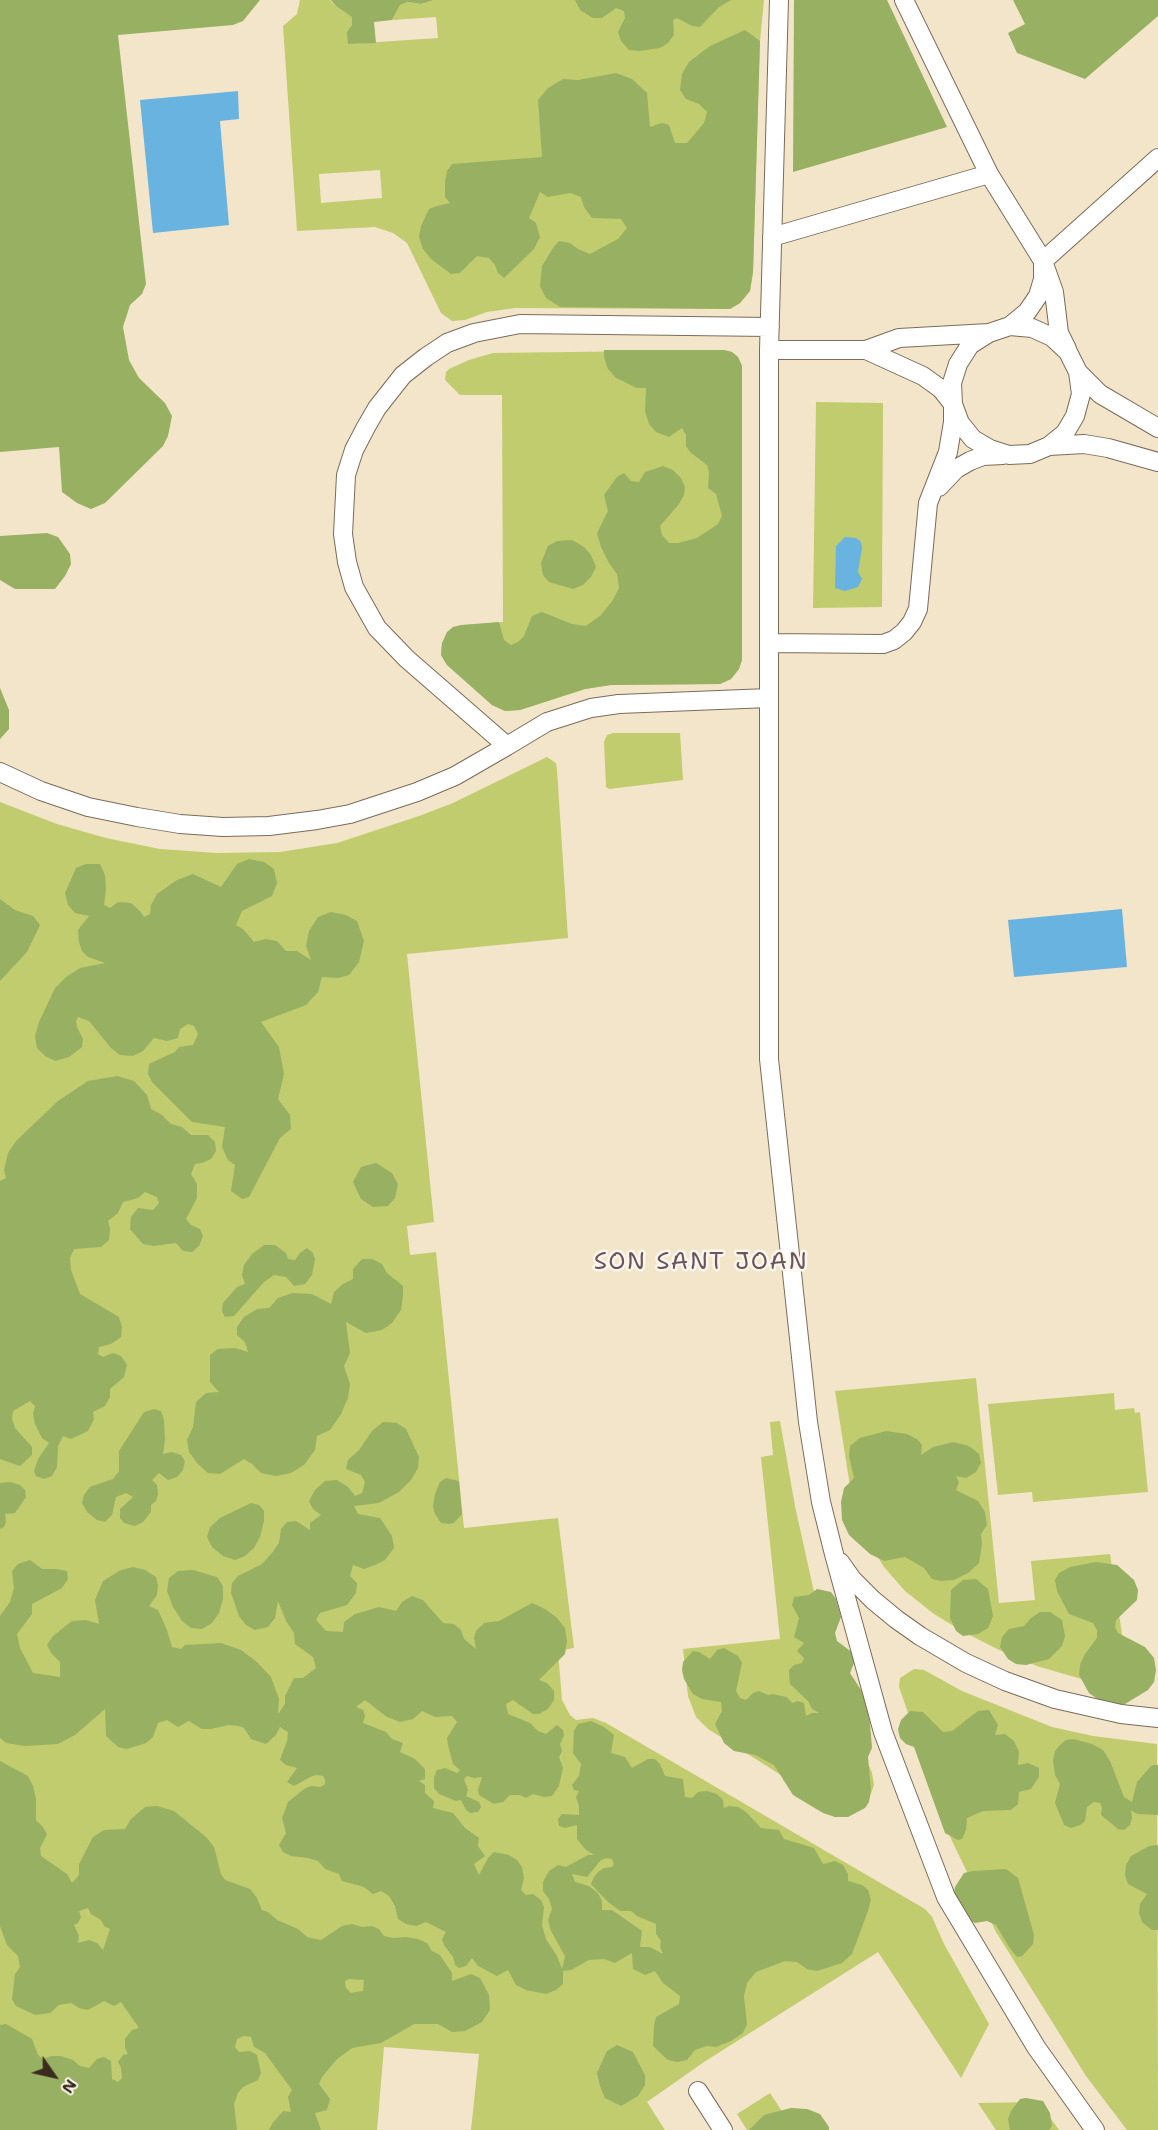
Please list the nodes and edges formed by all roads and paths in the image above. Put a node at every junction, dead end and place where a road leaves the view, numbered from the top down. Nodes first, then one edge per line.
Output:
1 (779, 0) edge
2 (904, 0) edge
3 (1158, 158) edge
4 (989, 174) junction
5 (772, 237) junction
6 (1043, 261) junction
7 (770, 327) junction
8 (1010, 327) junction
9 (988, 333) junction
10 (769, 350) junction
11 (866, 351) junction
12 (1068, 352) junction
13 (1078, 372) junction
14 (953, 404) junction
15 (1158, 428) edge
16 (1048, 446) junction
17 (1009, 455) junction
18 (1158, 462) edge
19 (928, 503) junction
20 (769, 643) junction
21 (769, 698) junction
22 (507, 746) junction
23 (0, 772) edge
24 (834, 1554) junction
25 (1158, 1718) edge
26 (698, 2091) dead end
27 (723, 2130) edge
28 (1095, 2130) edge

1 - 5 lane
2 - 4 lane
3 - 6 lane
4 - 5 lane
4 - 6 lane
5 - 7 lane
6 - 8 lane
6 - 12 lane
7 - 10 lane
7 - 22 lane
8 - 9 lane
8 - 12 lane
9 - 11 lane
9 - 14 lane
10 - 11 lane
10 - 20 lane
11 - 14 lane
12 - 13 lane
13 - 15 lane
13 - 16 lane
14 - 17 lane
14 - 19 lane
16 - 17 lane
16 - 18 lane
17 - 19 lane
19 - 20 lane
20 - 21 lane
21 - 22 lane
21 - 24 lane
22 - 23 lane
24 - 25 lane
24 - 28 lane
26 - 27 lane

